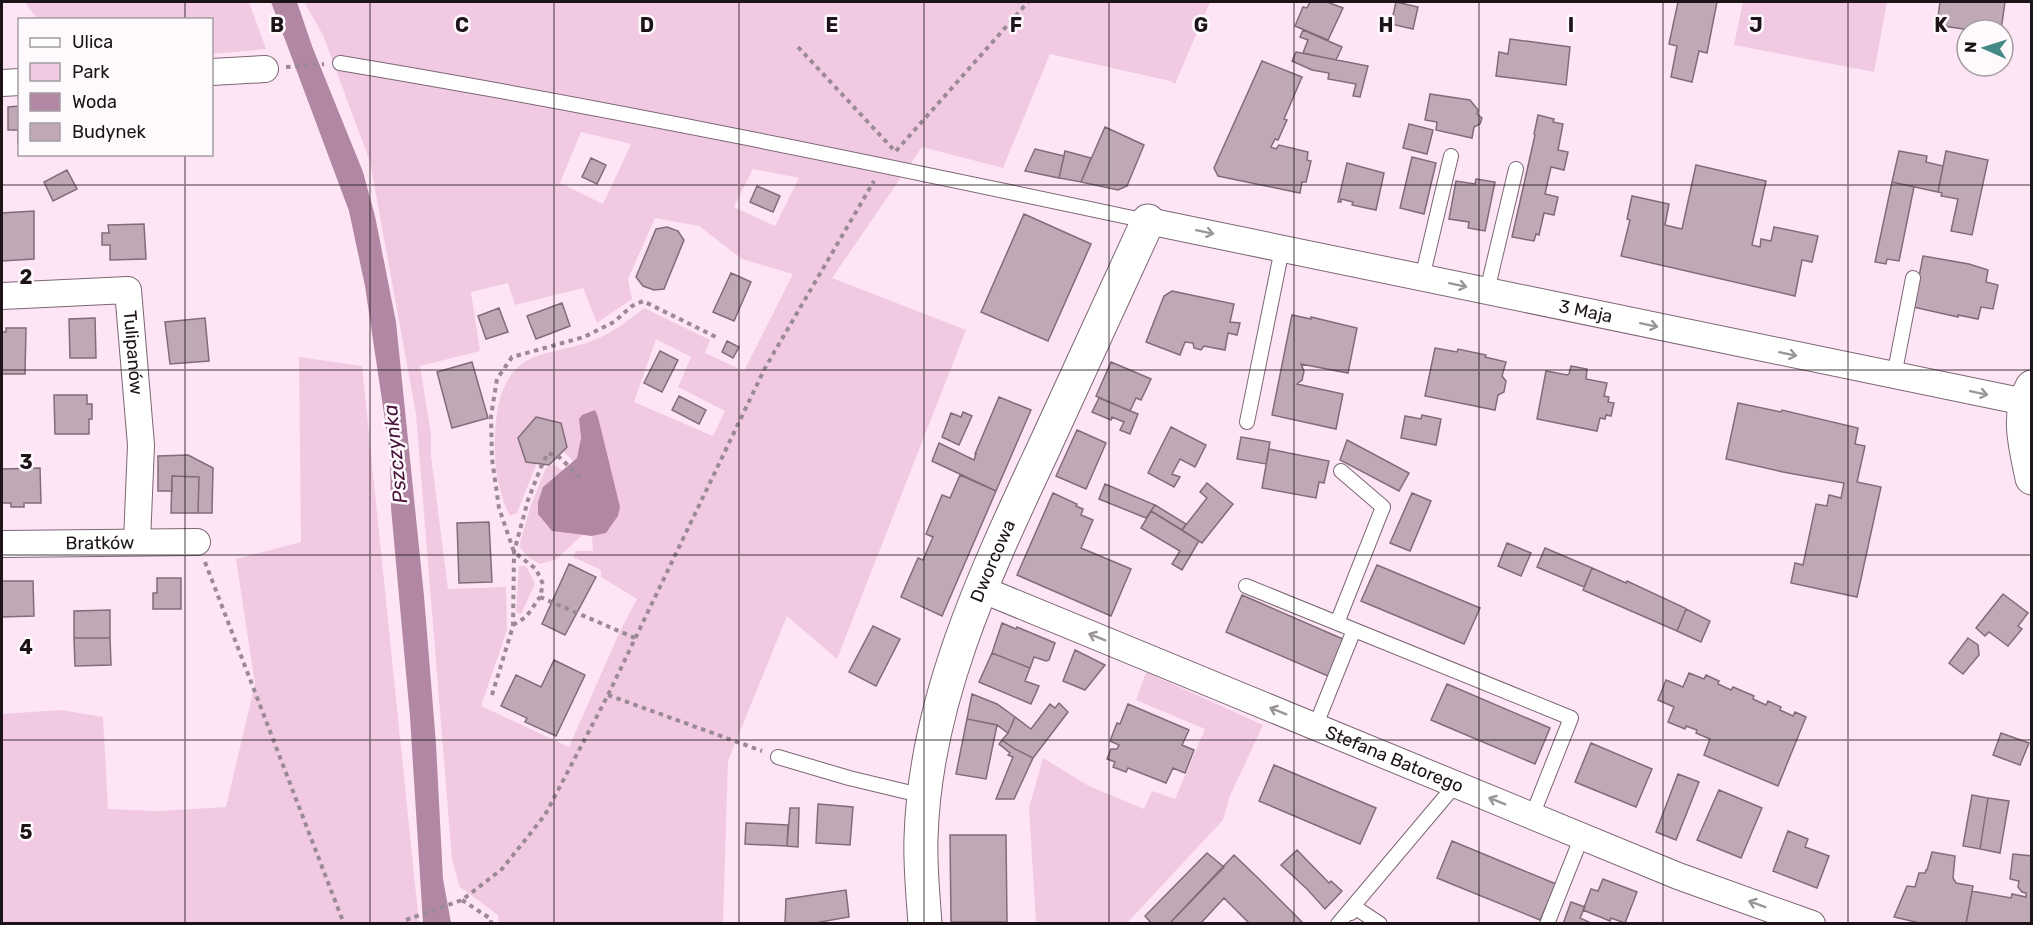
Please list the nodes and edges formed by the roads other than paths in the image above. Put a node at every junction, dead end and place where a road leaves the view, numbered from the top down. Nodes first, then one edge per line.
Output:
1 (339, 63) road end
2 (265, 69) road end
3 (213, 72) edge
4 (18, 82) edge
5 (2, 83) edge
6 (1451, 156) dead end
7 (1516, 169) dead end
8 (1148, 221) junction
9 (1282, 249) junction
10 (1422, 278) junction
11 (1913, 278) dead end
12 (1487, 291) junction
13 (2, 296) edge
14 (1894, 375) junction
15 (2028, 394) edge
16 (1247, 422) dead end
17 (1341, 471) dead end
18 (2031, 478) edge
19 (137, 542) junction
20 (197, 542) road end
21 (2, 544) edge
22 (1246, 586) dead end
23 (981, 589) junction
24 (1337, 623) junction
25 (1354, 630) junction
26 (1315, 727) junction
27 (778, 757) road end
28 (1456, 784) junction
29 (924, 796) junction
30 (1532, 816) junction
31 (1582, 836) junction
32 (1353, 906) junction
33 (925, 924) edge
34 (1338, 924) edge
35 (1347, 924) edge
36 (1380, 924) edge
37 (1547, 924) edge
38 (1812, 924) edge

1 - 8 lane
2 - 3 street
4 - 5 street
6 - 10 lane
7 - 12 lane
8 -> 9 street, 3 Maja
8 - 23 street, Dworcowa
9 - 10 street, 3 Maja
9 - 16 lane
10 -> 12 street, 3 Maja
11 - 14 lane
12 -> 14 street, 3 Maja
13 - 19 street, Tulipanów
14 -> 15 street, 3 Maja
15 - 18 street
17 - 24 lane
19 - 20 street, Bratków
19 - 21 street, Bratków
22 - 24 lane
26 -> 23 street, Stefana Batorego
23 - 29 street, Dworcowa
24 - 25 lane
25 - 26 lane
25 - 30 lane
26 - 28 street, Stefana Batorego
27 - 29 lane
30 -> 28 street, Stefana Batorego
28 - 32 lane
29 - 33 street, Dworcowa
30 - 31 street, Stefana Batorego
31 - 37 lane
38 -> 31 street, Stefana Batorego
32 - 34 lane
32 - 35 lane
32 - 36 lane

